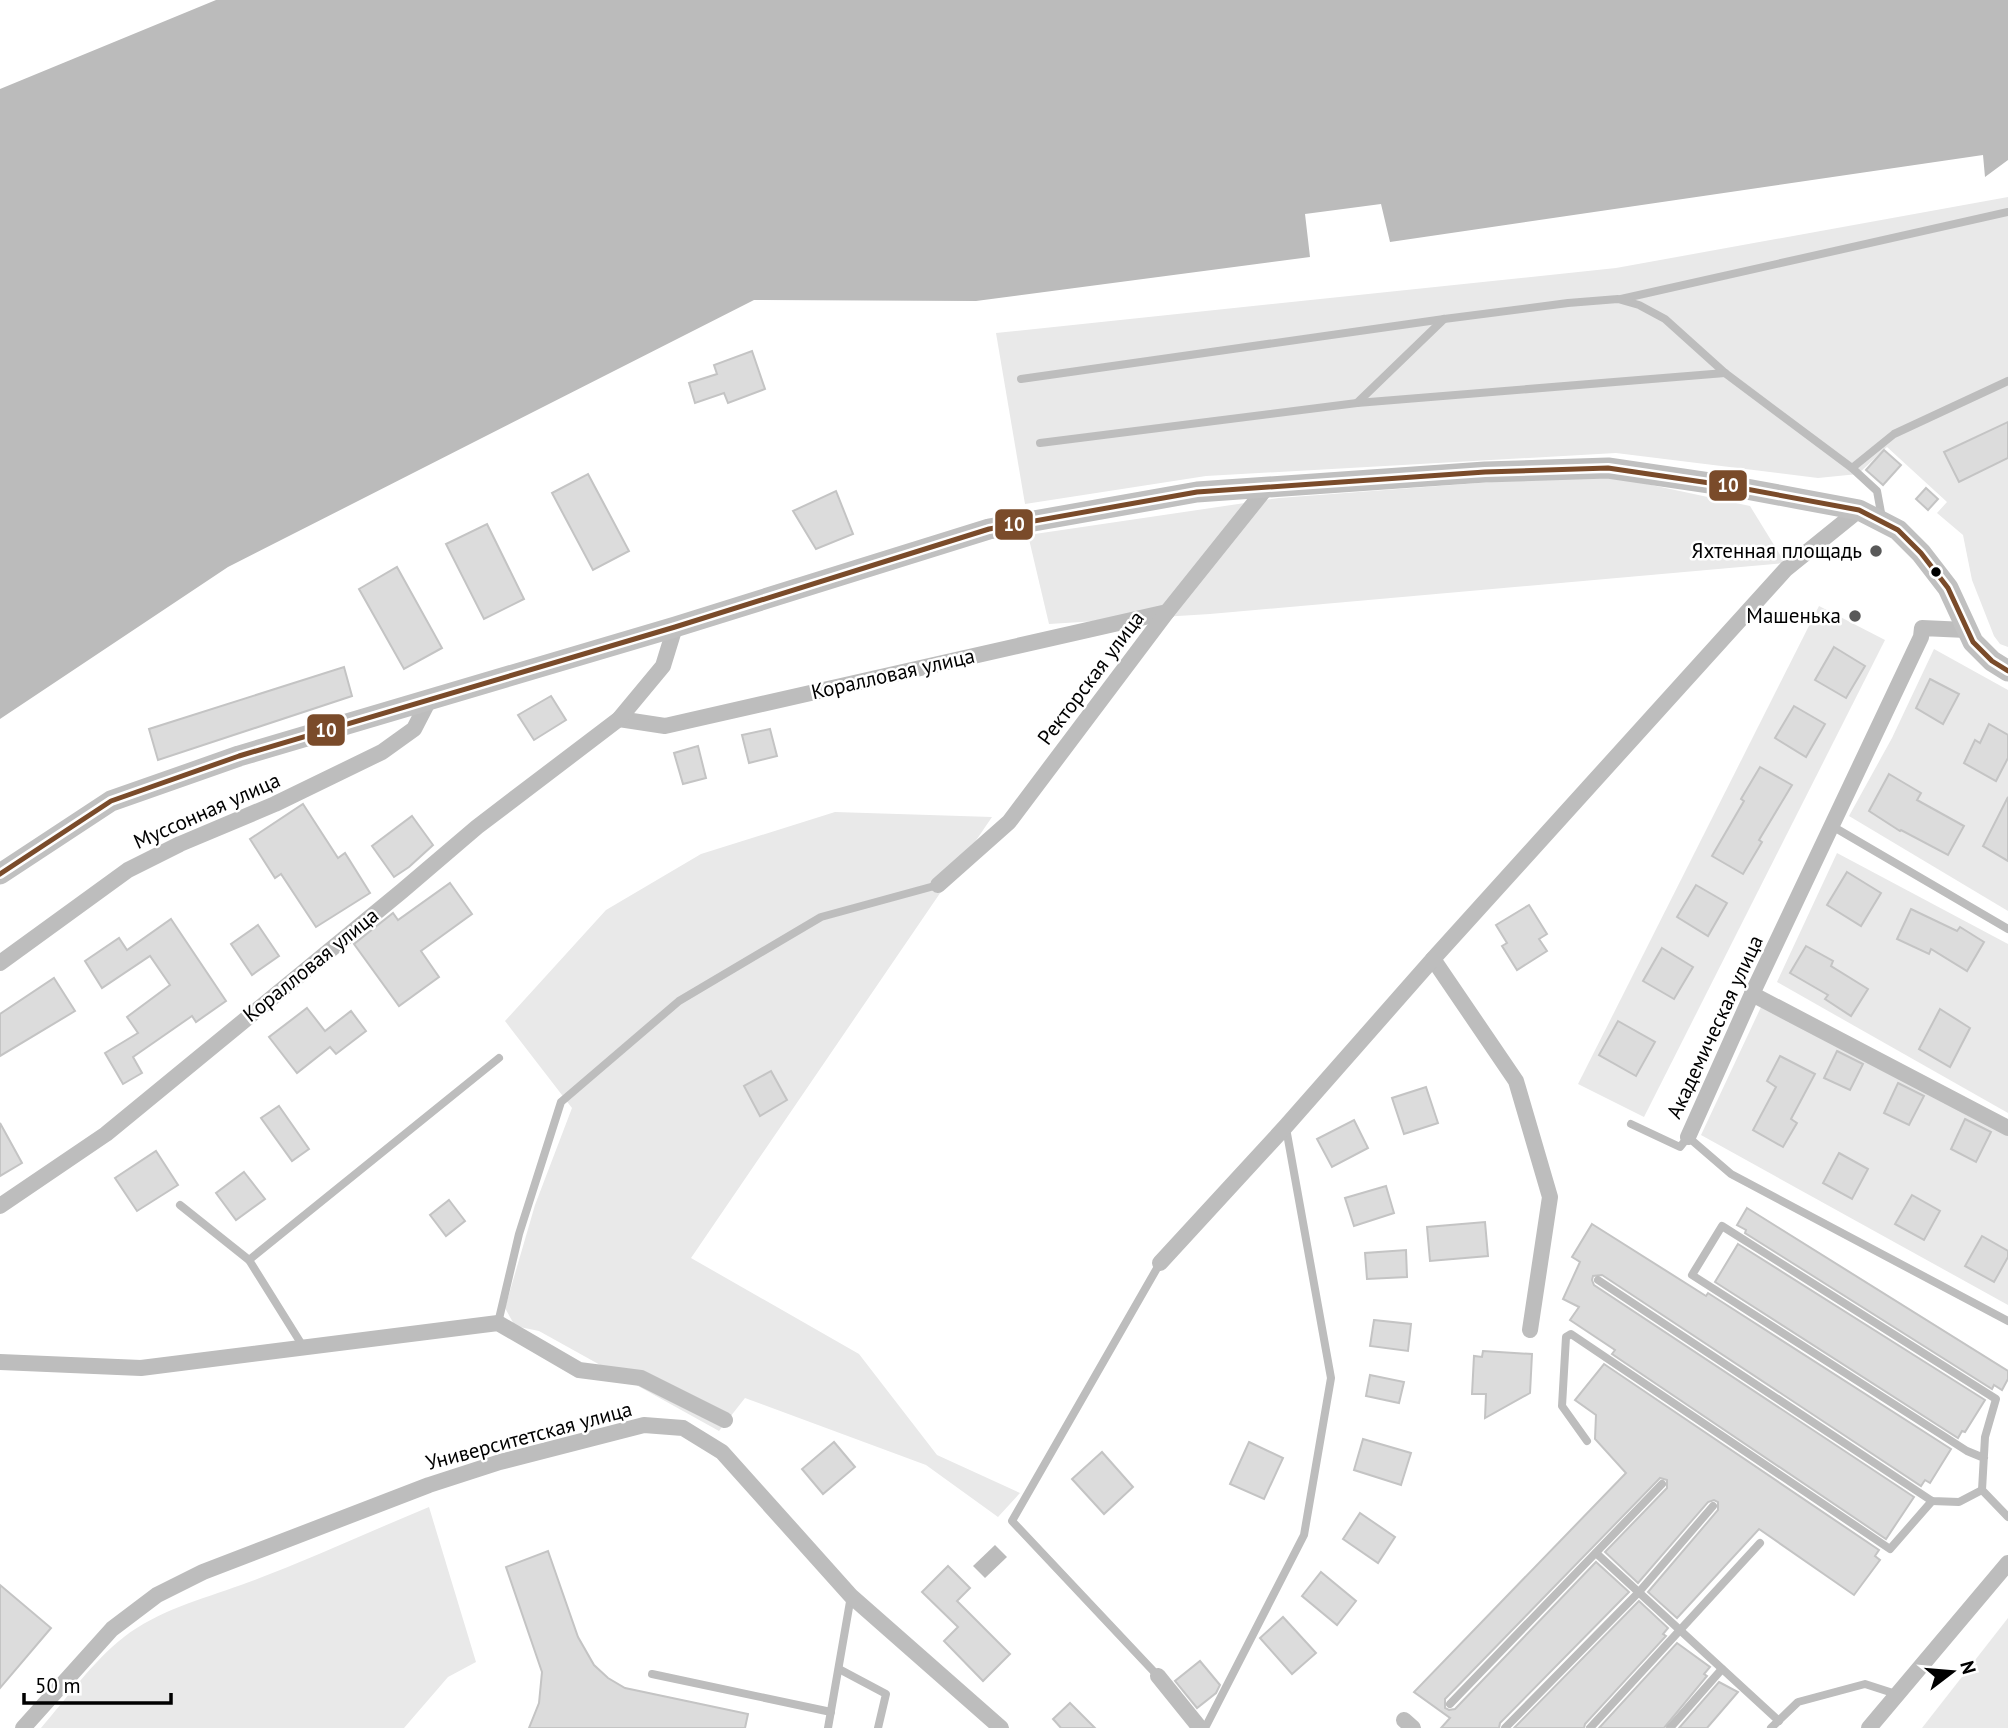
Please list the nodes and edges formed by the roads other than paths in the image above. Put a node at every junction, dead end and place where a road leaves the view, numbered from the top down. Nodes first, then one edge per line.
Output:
1 (2008, 212) edge
2 (1618, 299) junction
3 (1444, 319) junction
4 (1726, 373) junction
5 (1021, 379) dead end
6 (2008, 381) edge
7 (1357, 403) junction
8 (1040, 443) dead end
9 (1852, 468) junction
10 (1267, 487) junction
11 (1859, 510) junction
12 (1883, 521) junction
13 (1167, 612) junction
14 (675, 627) junction
15 (1966, 631) junction
16 (2008, 671) edge
17 (429, 700) junction
18 (619, 719) junction
19 (1832, 826) junction
20 (0, 874) edge
21 (938, 885) joint
22 (2008, 929) edge
23 (1433, 959) junction
24 (0, 964) edge
25 (1752, 994) junction
26 (499, 1058) dead end
27 (1631, 1124) dead end
28 (1286, 1126) junction
29 (2008, 1128) edge
30 (1688, 1137) junction
31 (180, 1205) dead end
32 (0, 1206) edge
33 (249, 1260) junction
34 (1160, 1263) joint
35 (1598, 1280) dead end
36 (2008, 1321) edge
37 (498, 1323) junction
38 (1530, 1330) dead end
39 (304, 1348) junction
40 (0, 1362) edge
41 (725, 1420) dead end
42 (1587, 1441) dead end
43 (1984, 1458) junction
44 (1662, 1484) dead end
45 (1982, 1490) junction
46 (1932, 1501) junction
47 (1713, 1506) dead end
48 (2008, 1517) edge
49 (1760, 1542) dead end
50 (1596, 1553) junction
51 (2008, 1563) edge
52 (1639, 1592) junction
53 (851, 1596) junction
54 (1681, 1630) junction
55 (839, 1668) junction
56 (1722, 1669) junction
57 (652, 1674) dead end
58 (1158, 1676) joint
59 (1896, 1693) junction
60 (1450, 1704) dead end
61 (831, 1712) junction
62 (1779, 1721) junction
63 (23, 1728) edge
64 (828, 1728) edge
65 (878, 1728) edge
66 (1001, 1728) edge
67 (1203, 1728) edge
68 (1505, 1728) edge
69 (1590, 1728) edge
70 (1670, 1728) edge
71 (1771, 1728) edge
72 (1869, 1728) edge

1 - 2 lane
2 - 3 lane
2 - 4 lane
3 - 5 lane
3 - 7 lane
4 - 7 lane
4 - 9 lane
6 - 9 lane
7 - 8 lane
9 - 12 lane
10 - 11 main road
10 - 13 street, Ректорская улица
10 - 14 main road
11 - 12 main road
11 - 23 street
12 - 15 main road
13 - 18 street, Коралловая улица
13 - 21 street, Ректорская улица
14 - 17 main road
14 - 18 street, Коралловая улица
15 - 16 main road
15 - 19 street, Академическая улица
17 - 20 main road
17 - 24 street, Муссонная улица
18 - 32 street, Коралловая улица
19 - 22 lane
19 - 25 street, Академическая улица
21 - 37 lane
23 - 28 street
23 - 38 street
25 - 29 street
25 - 30 street, Академическая улица
26 - 33 lane
27 - 30 lane
28 - 34 street
28 - 67 lane
30 - 36 lane, Академическая улица
31 - 33 lane
33 - 39 lane
34 - 58 lane
35 - 46 lane
37 - 39 street
37 - 41 street
39 - 40 street
42 - 46 lane
43 - 43 lane
43 - 45 lane
44 - 50 lane
45 - 46 lane
45 - 48 lane
47 - 52 lane
49 - 54 lane
50 - 52 lane
50 - 60 lane
51 - 59 street
52 - 54 lane
52 - 68 lane
53 - 55 lane
53 - 63 street, Университетская улица
53 - 66 street, Университетская улица
54 - 56 lane
54 - 69 lane
55 - 61 lane
55 - 65 lane
56 - 62 lane
56 - 70 lane
57 - 61 lane
58 - 67 street
59 - 62 lane
59 - 72 street
61 - 64 lane
62 - 71 lane

